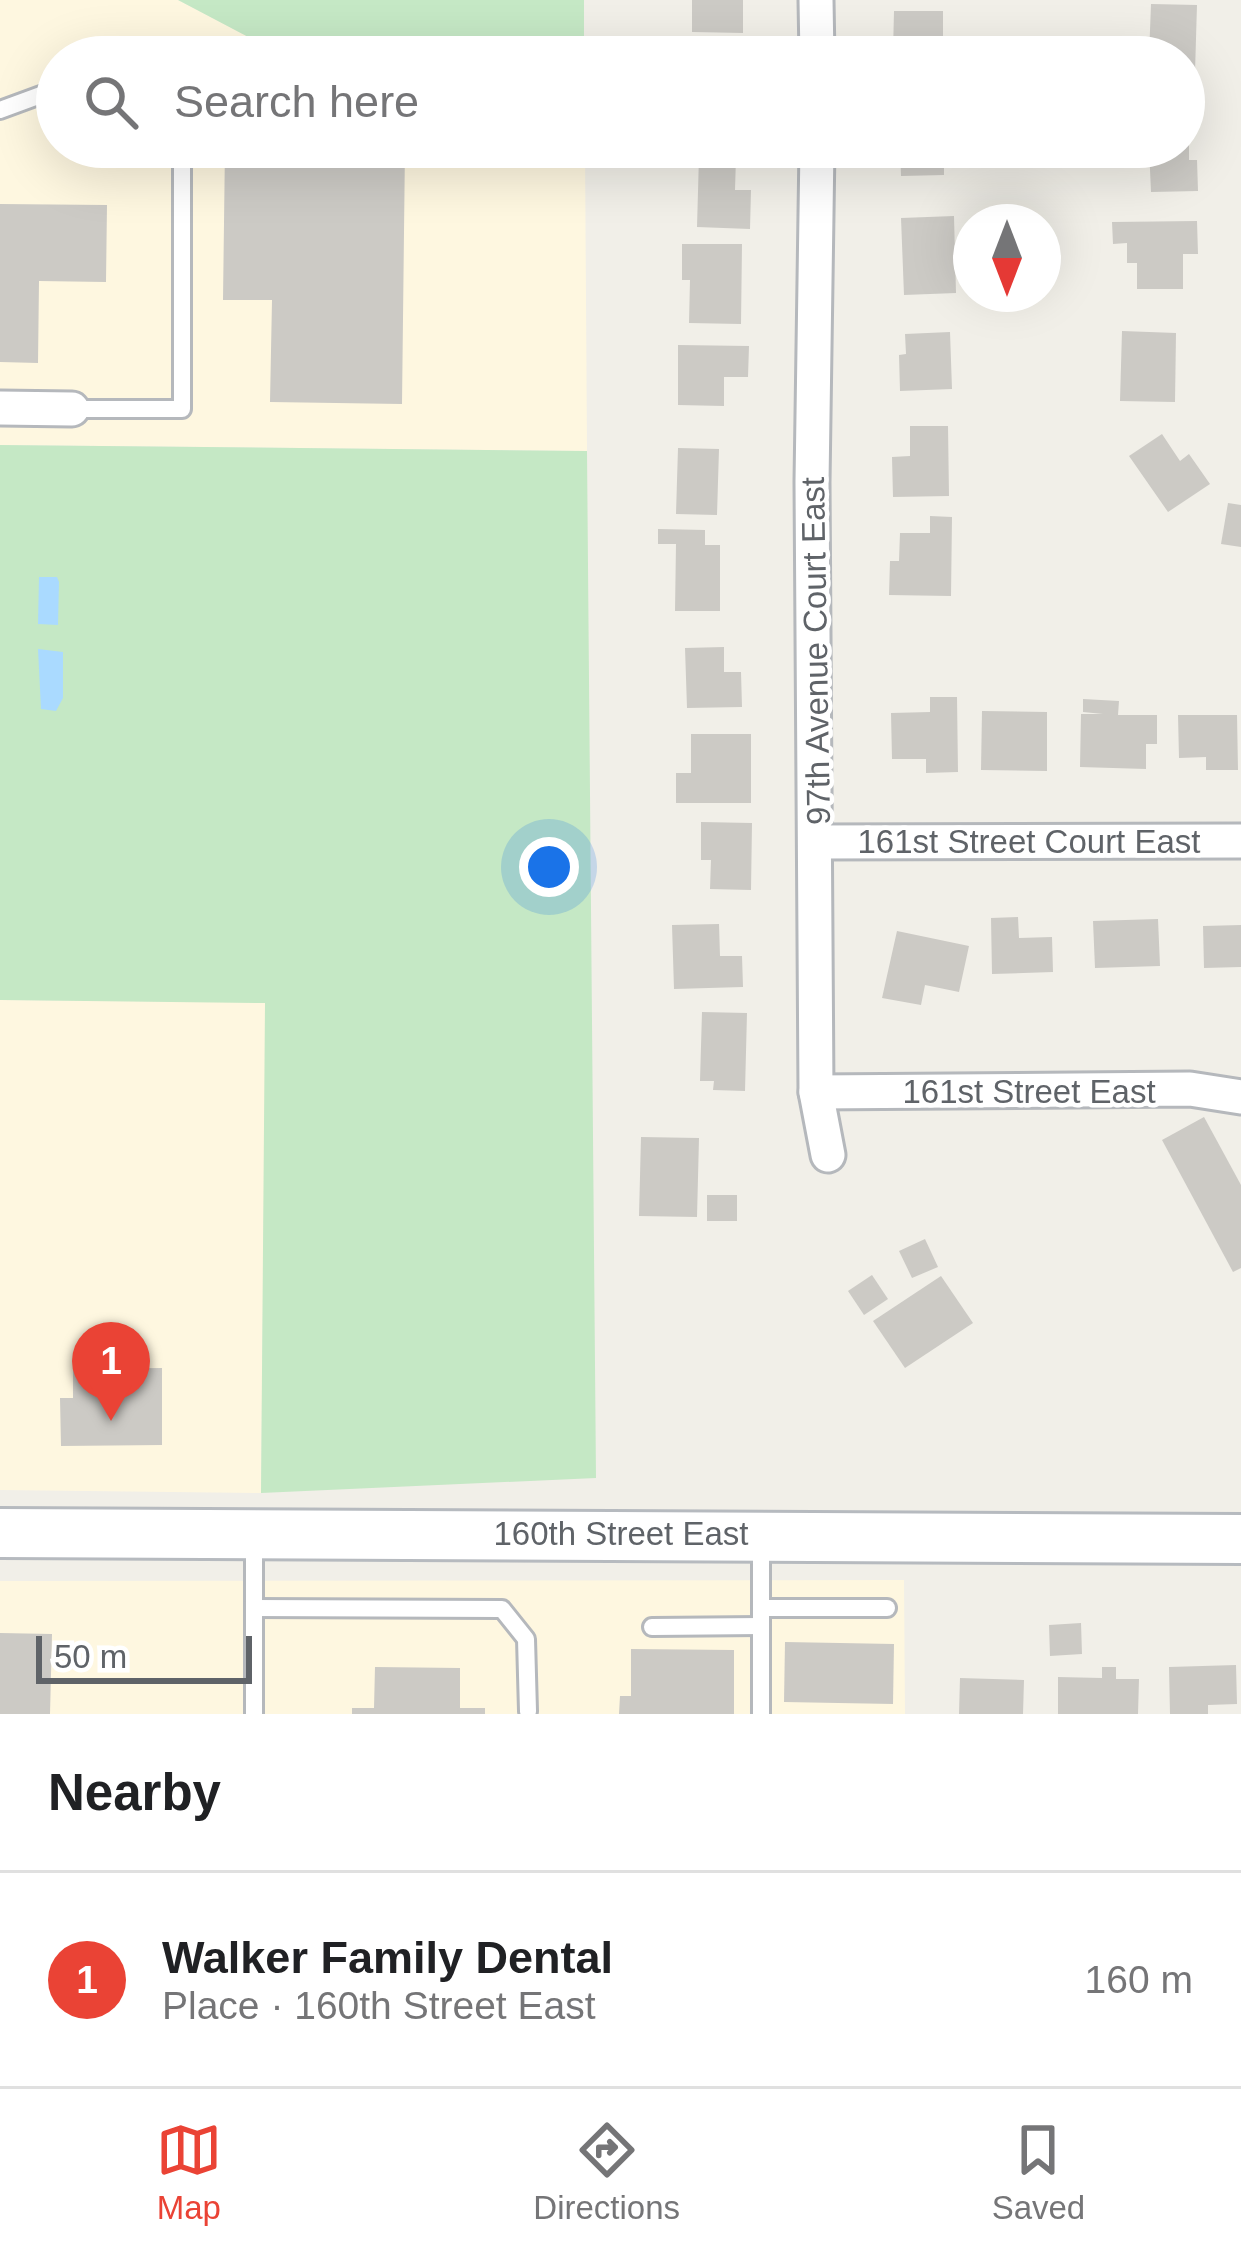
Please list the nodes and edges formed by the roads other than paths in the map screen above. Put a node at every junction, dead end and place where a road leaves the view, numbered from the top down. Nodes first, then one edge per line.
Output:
1 (816, 0) edge
2 (817, 36) edge
3 (36, 97) edge
4 (0, 110) edge
5 (182, 168) edge
6 (817, 168) edge
7 (0, 408) edge
8 (72, 409) joint
9 (1241, 841) edge
10 (817, 842) junction
11 (816, 1092) junction
12 (1241, 1097) edge
13 (828, 1155) dead end
14 (0, 1533) edge
15 (254, 1533) junction
16 (760, 1533) junction
17 (1241, 1539) edge
18 (887, 1607) dead end
19 (254, 1608) junction
20 (760, 1617) junction
21 (652, 1627) dead end
22 (528, 1711) edge
23 (254, 1714) edge
24 (760, 1714) edge

1 - 2 street
3 - 4 lane
5 - 8 lane
6 - 10 street, 97th Avenue Court East
7 - 8 street
9 - 10 street, 161st Street Court East
10 - 11 street, 97th Avenue Court East
11 - 12 street, 161st Street East
11 - 13 street, 97th Avenue Court East
14 - 15 main road, 160th Street East
15 - 16 main road, 160th Street East
15 - 19 lane
16 - 17 main road, 160th Street East
16 - 20 lane
18 - 20 lane
19 - 22 lane
19 - 23 lane
20 - 21 lane
20 - 24 lane

